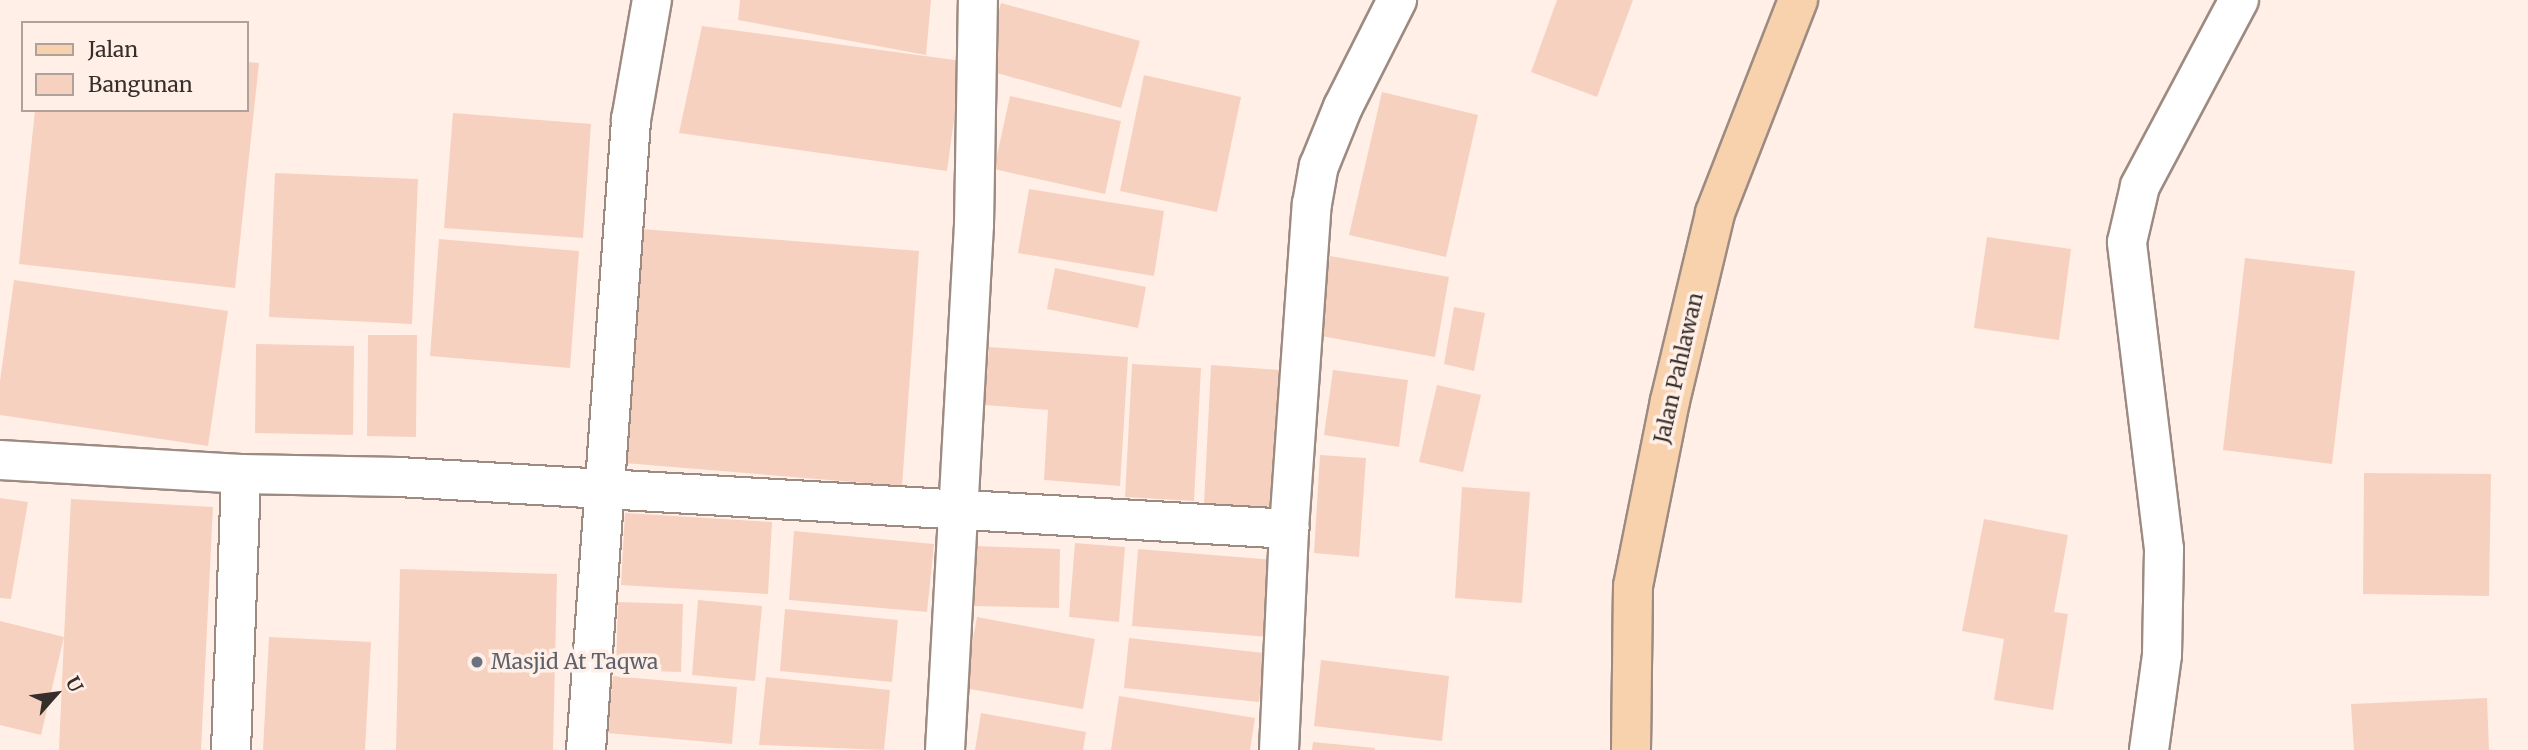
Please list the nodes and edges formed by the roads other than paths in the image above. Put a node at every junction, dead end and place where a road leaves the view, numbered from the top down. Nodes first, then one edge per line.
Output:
1 (652, 0) edge
2 (978, 0) edge
3 (1397, 0) edge
4 (1798, 0) edge
5 (2239, 0) edge
6 (0, 460) edge
7 (241, 474) junction
8 (604, 490) junction
9 (958, 513) junction
10 (1289, 529) junction
11 (231, 750) edge
12 (586, 750) edge
13 (945, 750) edge
14 (1279, 750) edge
15 (1631, 750) edge
16 (2149, 750) edge

1 - 8 street
2 - 9 street
3 - 10 street
4 - 15 main road, Jalan Pahlawan
5 - 16 street
6 - 7 street
7 - 8 street
7 - 11 street
8 - 9 street
8 - 12 street
9 - 10 street
9 - 13 street
10 - 14 street

